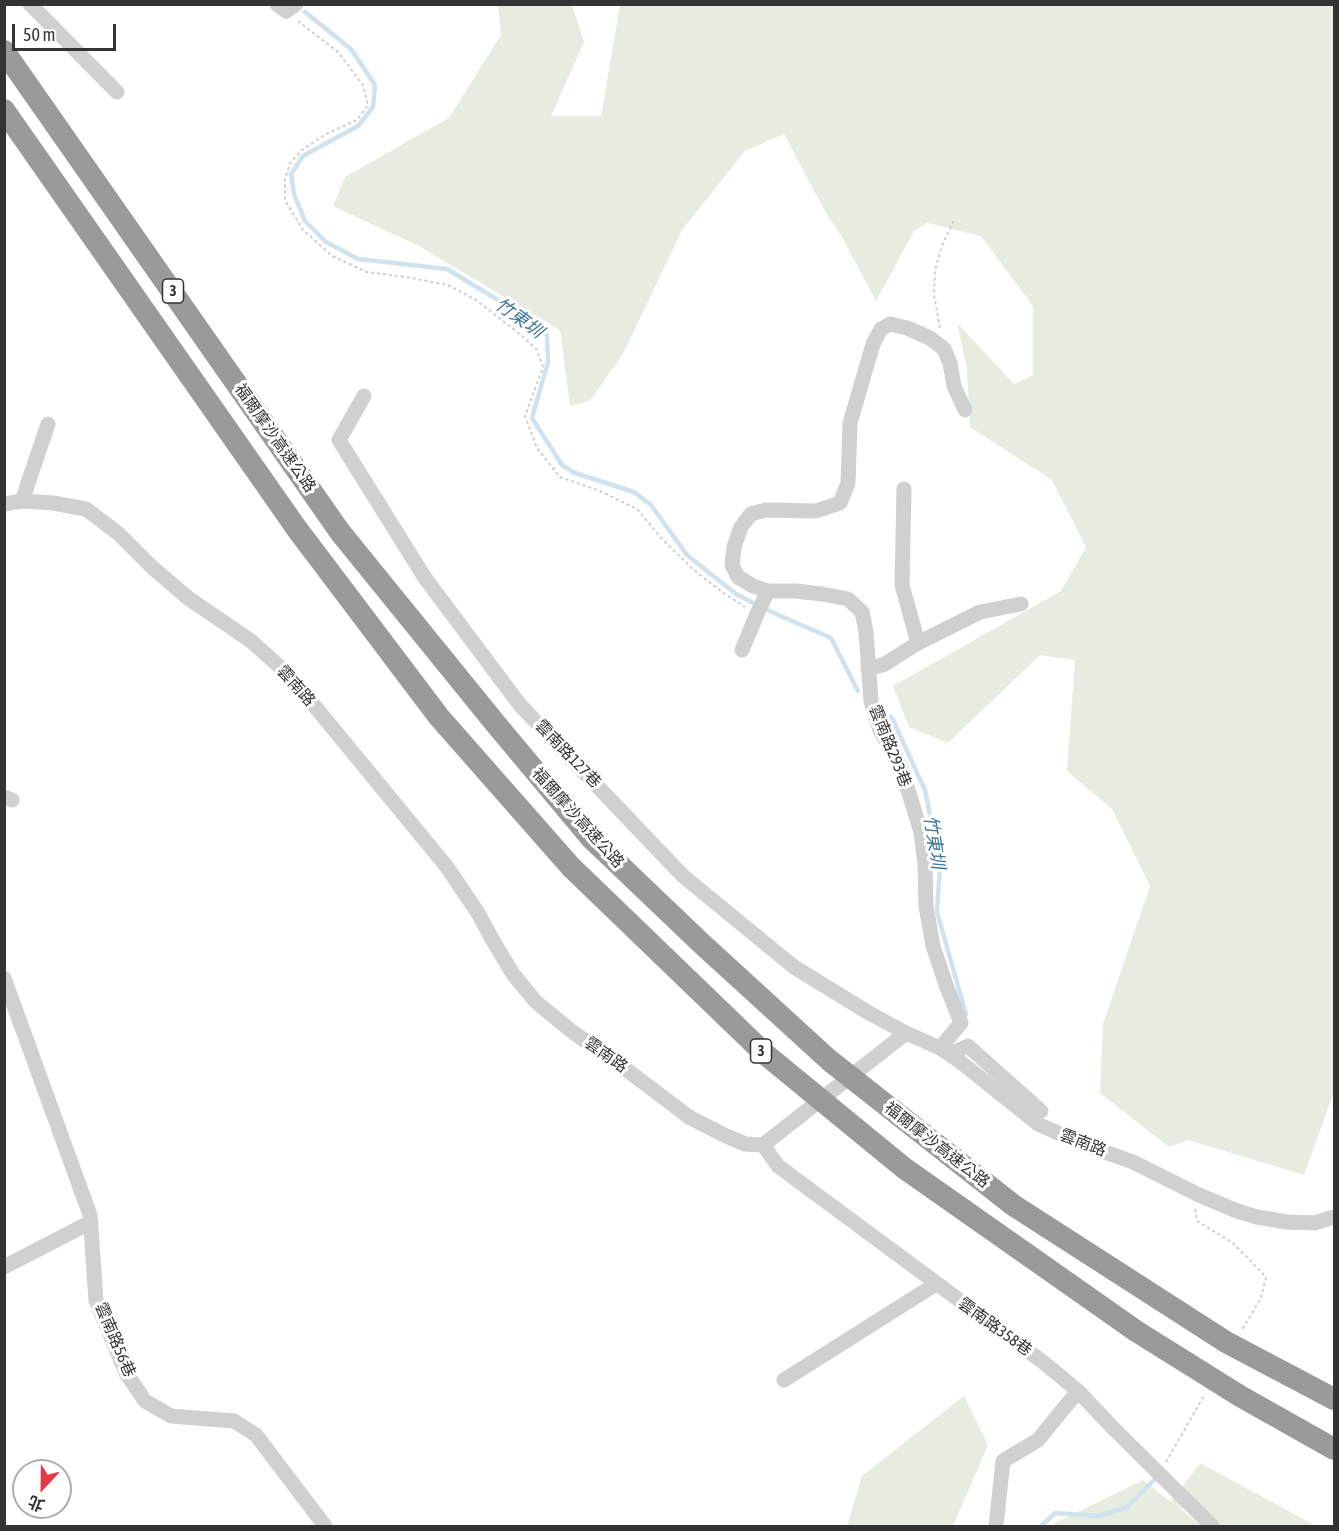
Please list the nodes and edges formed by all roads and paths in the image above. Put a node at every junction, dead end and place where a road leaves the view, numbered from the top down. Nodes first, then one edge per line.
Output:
1 (30, 4) edge
2 (286, 7) edge
3 (4, 51) edge
4 (117, 92) dead end
5 (4, 110) edge
6 (954, 220) dead end
7 (944, 349) junction
8 (364, 396) dead end
9 (965, 410) dead end
10 (48, 424) dead end
11 (904, 489) dead end
12 (22, 501) junction
13 (4, 504) edge
14 (763, 602) junction
15 (1021, 603) dead end
16 (918, 643) junction
17 (742, 650) dead end
18 (868, 669) junction
19 (4, 978) edge
20 (906, 1033) junction
21 (945, 1051) junction
22 (1041, 1111) dead end
23 (763, 1145) junction
24 (1199, 1195) junction
25 (1335, 1217) edge
26 (91, 1222) junction
27 (4, 1267) edge
28 (936, 1284) junction
29 (1261, 1298) dead end
30 (784, 1380) dead end
31 (1078, 1391) junction
32 (1335, 1399) edge
33 (1335, 1449) edge
34 (324, 1527) edge
35 (996, 1527) edge
36 (1212, 1527) edge

1 - 4 street
2 - 14 path
3 - 32 highway, 福爾摩沙高速公路 / 3
5 - 33 highway, 福爾摩沙高速公路 / 3
6 - 7 path
7 - 9 street
7 - 14 street
8 - 20 street, 雲南路127巷
10 - 12 street
11 - 16 street
12 - 13 street, 雲南路
12 - 23 street, 雲南路
14 - 17 street
14 - 18 street, 雲南路293巷
15 - 16 street
16 - 18 street
18 - 21 street, 雲南路293巷
19 - 26 street, 雲南路56巷
20 - 21 street, 雲南路
20 - 23 street
21 - 22 street
21 - 24 street, 雲南路
23 - 28 street, 雲南路358巷
24 - 25 street, 雲南路
24 - 29 path
26 - 27 street
26 - 34 street, 雲南路56巷
28 - 30 street
28 - 31 street, 雲南路358巷
31 - 35 street
31 - 36 street, 雲南路358巷

